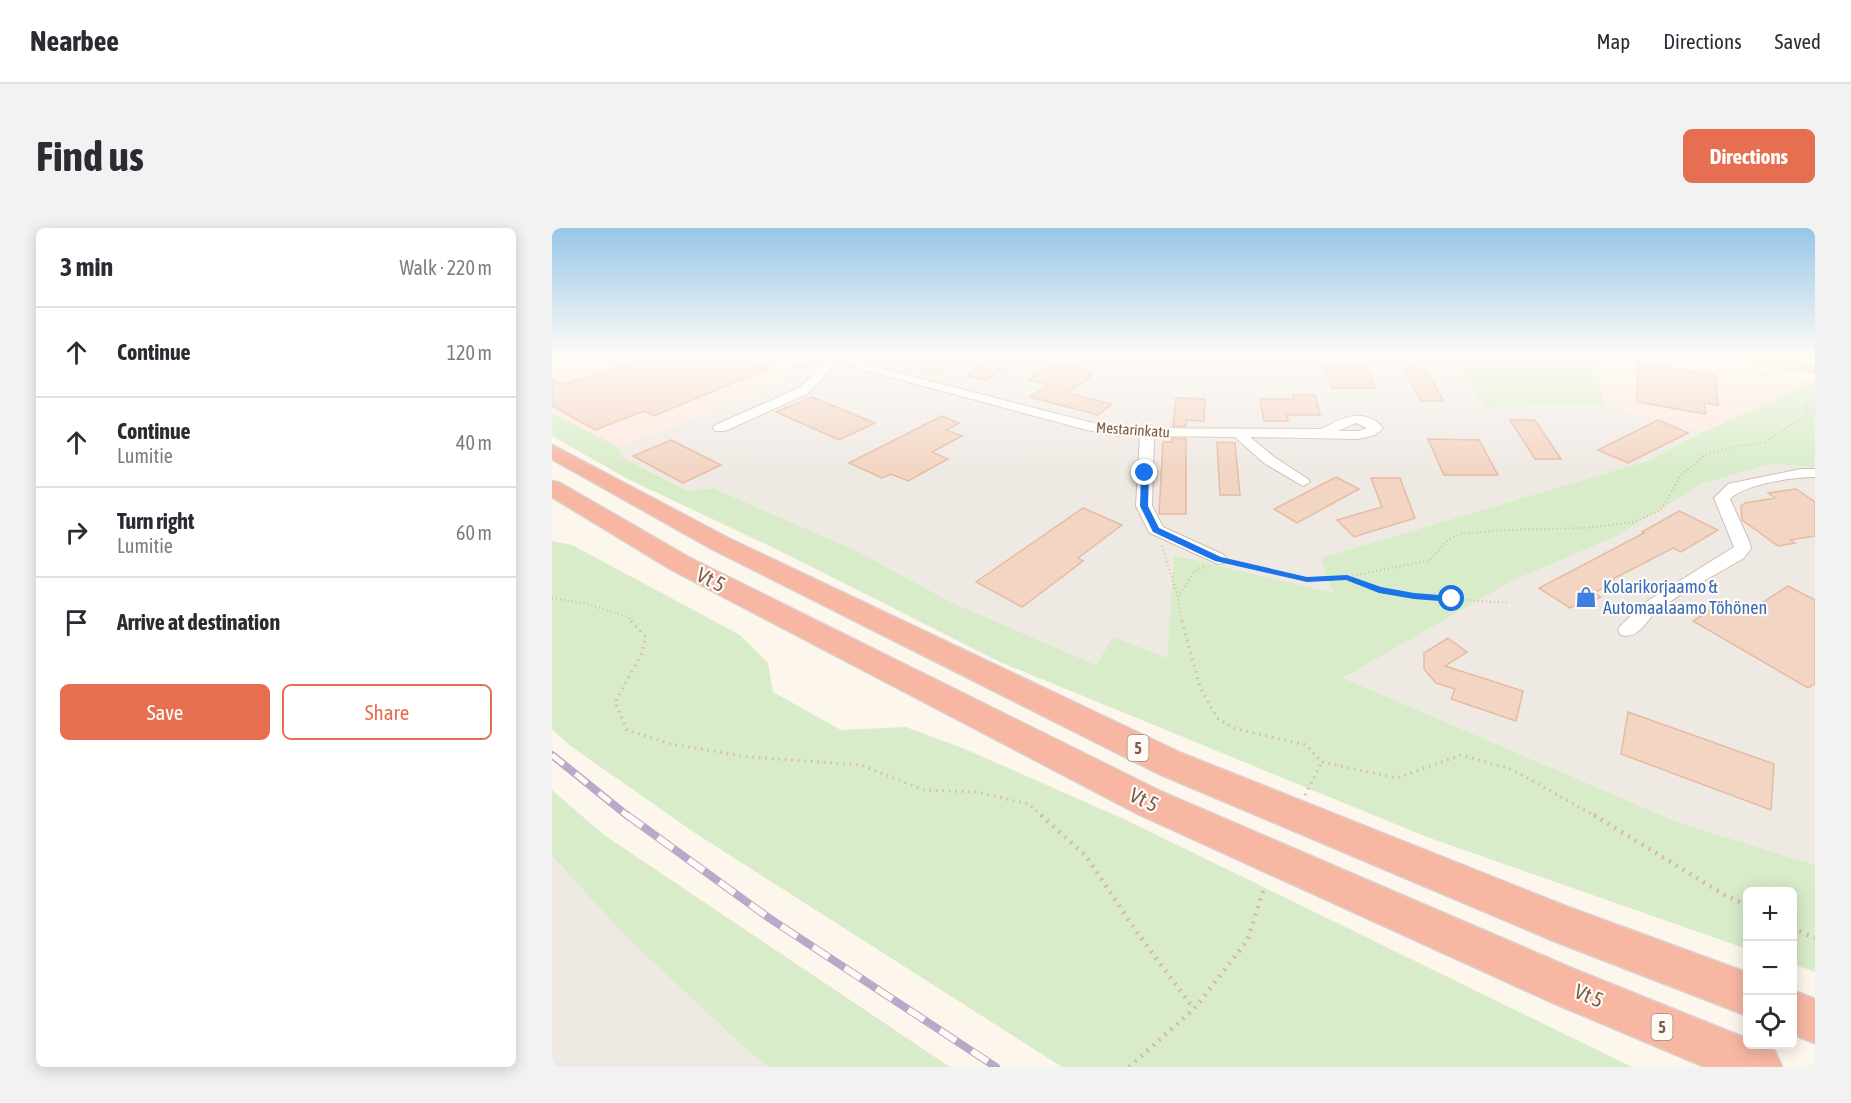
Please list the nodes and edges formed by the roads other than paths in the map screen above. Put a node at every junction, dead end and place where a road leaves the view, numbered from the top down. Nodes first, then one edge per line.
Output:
1 (796, 394) edge
2 (967, 394) edge
3 (720, 428) dead end
4 (1147, 433) junction
5 (1239, 433) junction
6 (1325, 433) dead end
7 (552, 452) edge
8 (1815, 473) edge
9 (1303, 482) dead end
10 (552, 488) edge
11 (1218, 559) road end
12 (1628, 630) dead end
13 (1566, 987) junction
14 (1743, 993) edge
15 (1797, 1014) edge
16 (1815, 1021) edge
17 (1744, 1067) edge
18 (1759, 1067) edge

1 - 3 street
2 - 4 street, Mestarinkatu
4 - 5 street, Mestarinkatu
4 - 11 street
5 - 6 street, Mestarinkatu
5 - 9 street
7 - 14 highway, Vt 5 / 5
8 - 12 street
10 - 13 highway, Vt 5 / 5
13 - 17 highway
13 - 18 highway, Vt 5 / 5
15 - 16 highway

